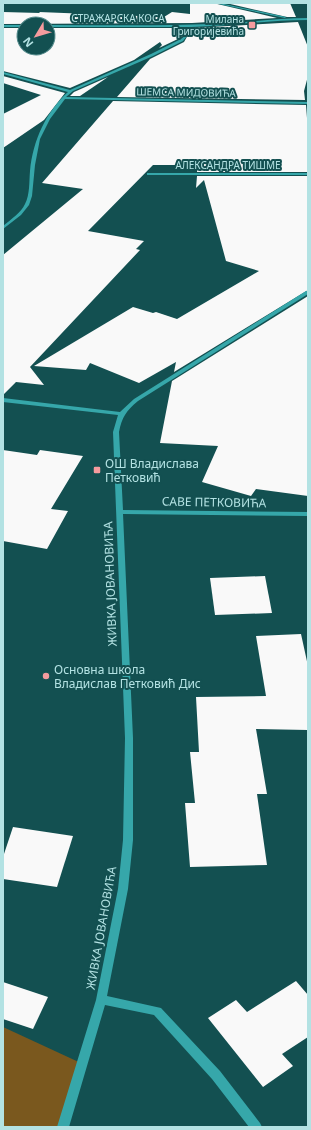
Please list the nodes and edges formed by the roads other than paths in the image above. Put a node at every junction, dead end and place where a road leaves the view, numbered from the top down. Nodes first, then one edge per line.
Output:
1 (215, 3) edge
2 (288, 19) junction
3 (308, 19) edge
4 (3, 26) edge
5 (16, 26) edge
6 (56, 26) edge
7 (190, 26) junction
8 (3, 73) edge
9 (70, 91) junction
10 (64, 98) junction
11 (308, 103) edge
12 (148, 174) dead end
13 (308, 174) edge
14 (3, 228) edge
15 (308, 292) edge
16 (3, 400) edge
17 (121, 414) junction
18 (120, 512) junction
19 (308, 514) edge
20 (101, 1000) junction
21 (63, 1127) edge
22 (256, 1127) edge

1 - 2 street
2 - 3 street, СТРАЖАРСКА КОСА
2 - 7 street, СТРАЖАРСКА КОСА
4 - 5 street
6 - 7 street, СТРАЖАРСКА КОСА
7 - 9 street
8 - 9 street
9 - 10 street
10 - 11 street, ШЕМСА МИДОВИЋА
10 - 14 street
12 - 13 street, АЛЕКСАНДРА ТИШМЕ
15 - 17 street
16 - 17 street
17 - 18 street, ЖИВКА ЈОВАНОВИЋА
18 - 19 street, САВЕ ПЕТКОВИЋА
18 - 20 street, ЖИВКА ЈОВАНОВИЋА
20 - 21 street, ЖИВКА ЈОВАНОВИЋА
20 - 22 street, ЖИВКА ЈОВАНОВИЋА

